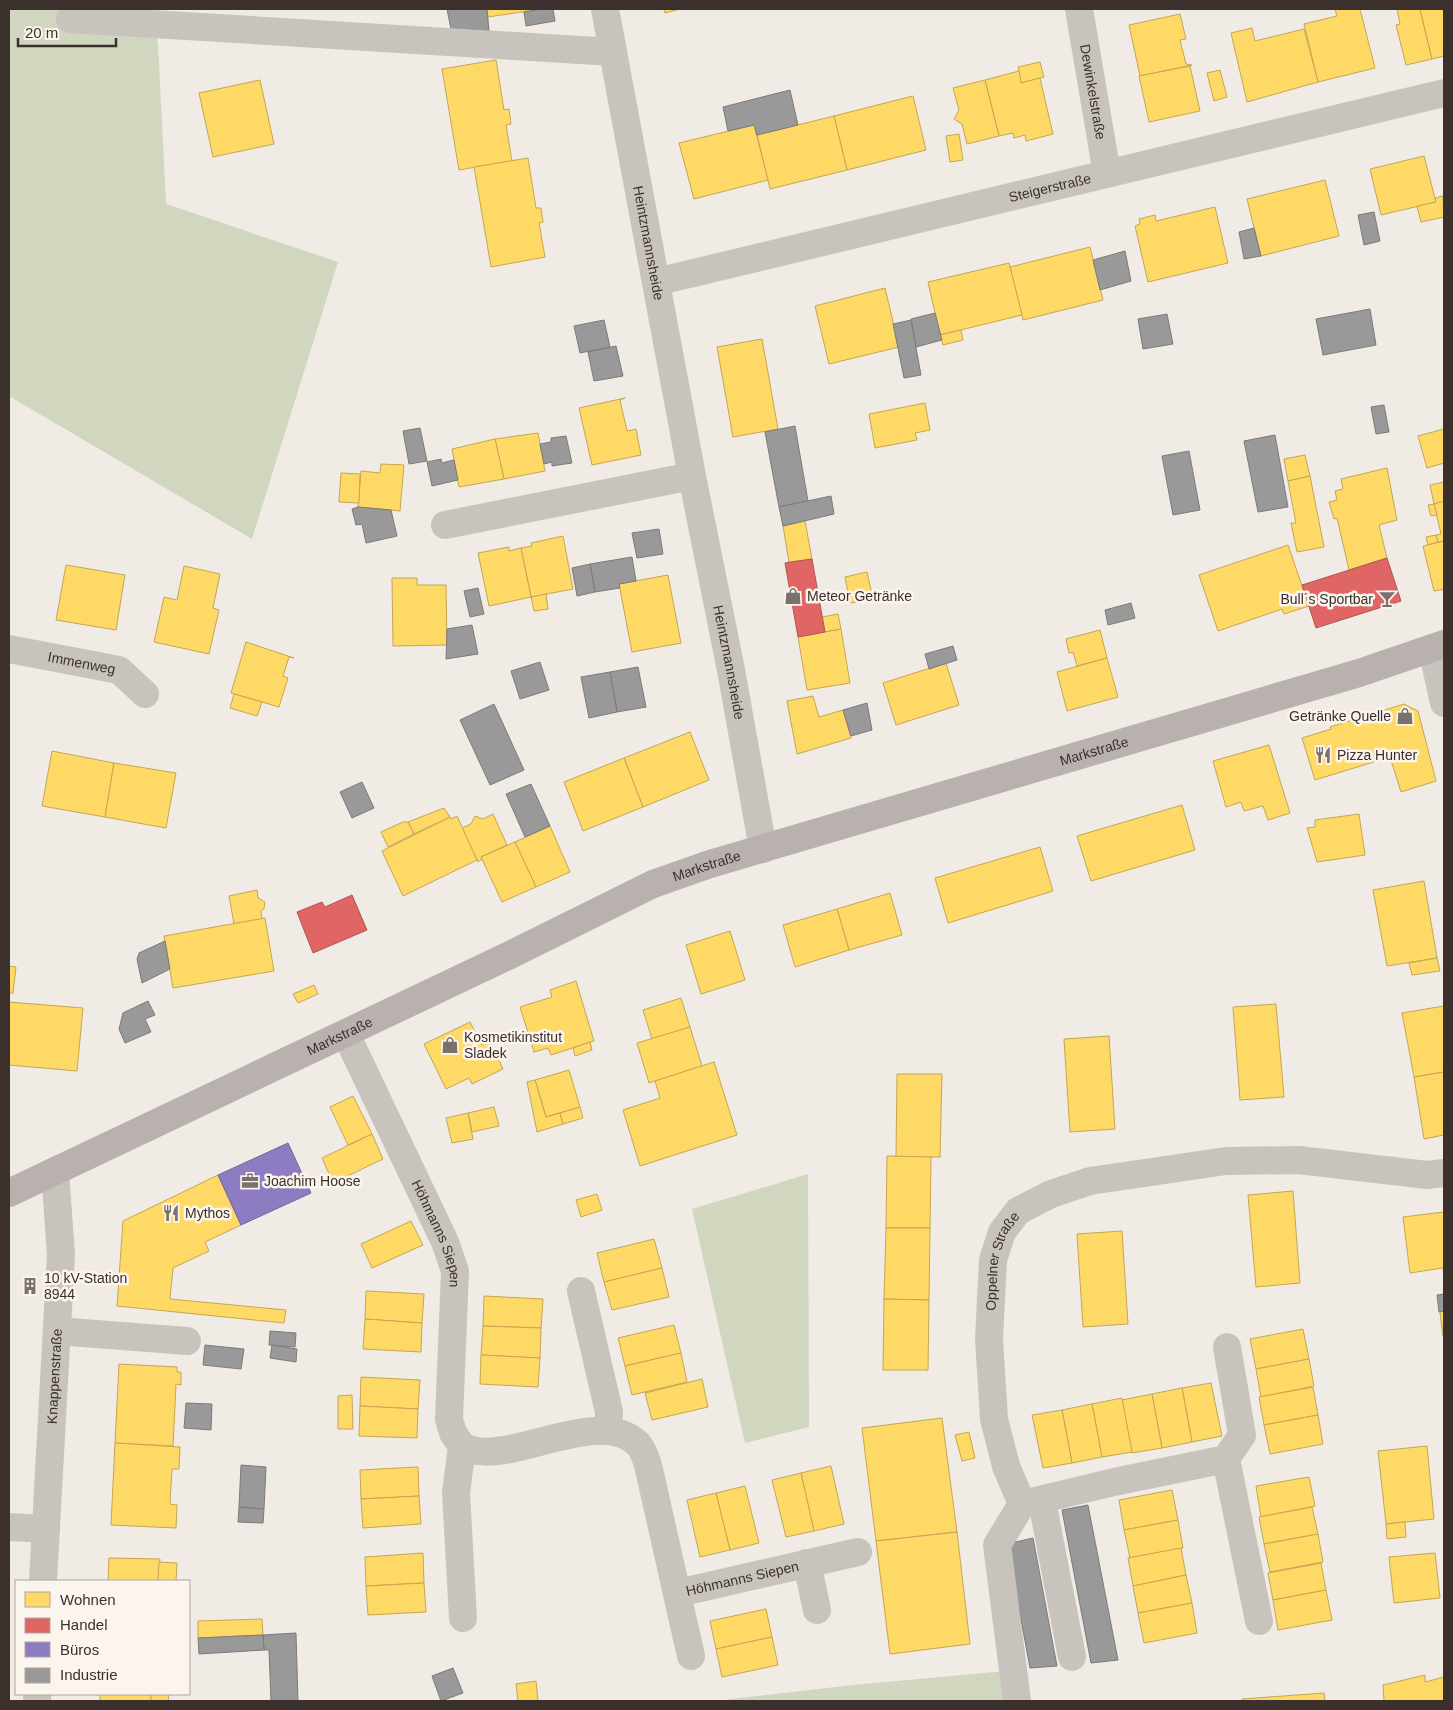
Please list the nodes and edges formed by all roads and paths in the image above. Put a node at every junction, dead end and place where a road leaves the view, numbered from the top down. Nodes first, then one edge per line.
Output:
1 (605, 9) edge
2 (1079, 9) edge
3 (70, 18) dead end
4 (613, 52) junction
5 (1444, 94) edge
6 (1108, 174) junction
7 (656, 282) junction
8 (692, 476) junction
9 (445, 525) dead end
10 (1438, 646) edge
11 (9, 648) edge
12 (145, 694) dead end
13 (1444, 703) edge
14 (763, 849) junction
15 (346, 1034) junction
16 (55, 1171) junction
17 (1444, 1173) edge
18 (9, 1193) edge
19 (581, 1292) dead end
20 (57, 1331) junction
21 (186, 1340) dead end
22 (1227, 1347) dead end
23 (608, 1431) junction
24 (462, 1446) junction
25 (1226, 1459) junction
26 (1032, 1502) junction
27 (9, 1526) edge
28 (46, 1529) junction
29 (858, 1552) dead end
30 (807, 1563) junction
31 (44, 1580) edge
32 (678, 1593) junction
33 (817, 1610) dead end
34 (463, 1618) dead end
35 (1259, 1622) dead end
36 (691, 1656) dead end
37 (1072, 1657) dead end
38 (1017, 1701) edge

1 - 4 street, Heintzmannsheide
2 - 6 street, Dewinkelstraße
3 - 4 street
4 - 7 street, Heintzmannsheide
5 - 6 street, Steigerstraße
6 - 7 street, Steigerstraße
7 - 8 street, Heintzmannsheide
8 - 9 street
8 - 14 street, Heintzmannsheide
10 - 13 street
10 - 14 main road, Markstraße
11 - 12 street, Immenweg
14 - 15 main road, Markstraße
15 - 16 main road, Markstraße
15 - 24 street, Höhmanns Siepen
16 - 18 main road, Markstraße
16 - 20 street, Knappenstraße
17 - 26 street, Oppelner Straße
19 - 23 street
20 - 21 street
20 - 28 street, Knappenstraße
22 - 25 street
23 - 24 street, Höhmanns Siepen
23 - 32 street, Höhmanns Siepen
24 - 34 street
25 - 26 street
25 - 35 street
26 - 37 street, Oppelner Straße
26 - 38 street
27 - 28 street
28 - 31 street, Knappenstraße
29 - 30 street, Höhmanns Siepen
30 - 32 street, Höhmanns Siepen
30 - 33 street, Höhmanns Siepen
32 - 36 street, Höhmanns Siepen

